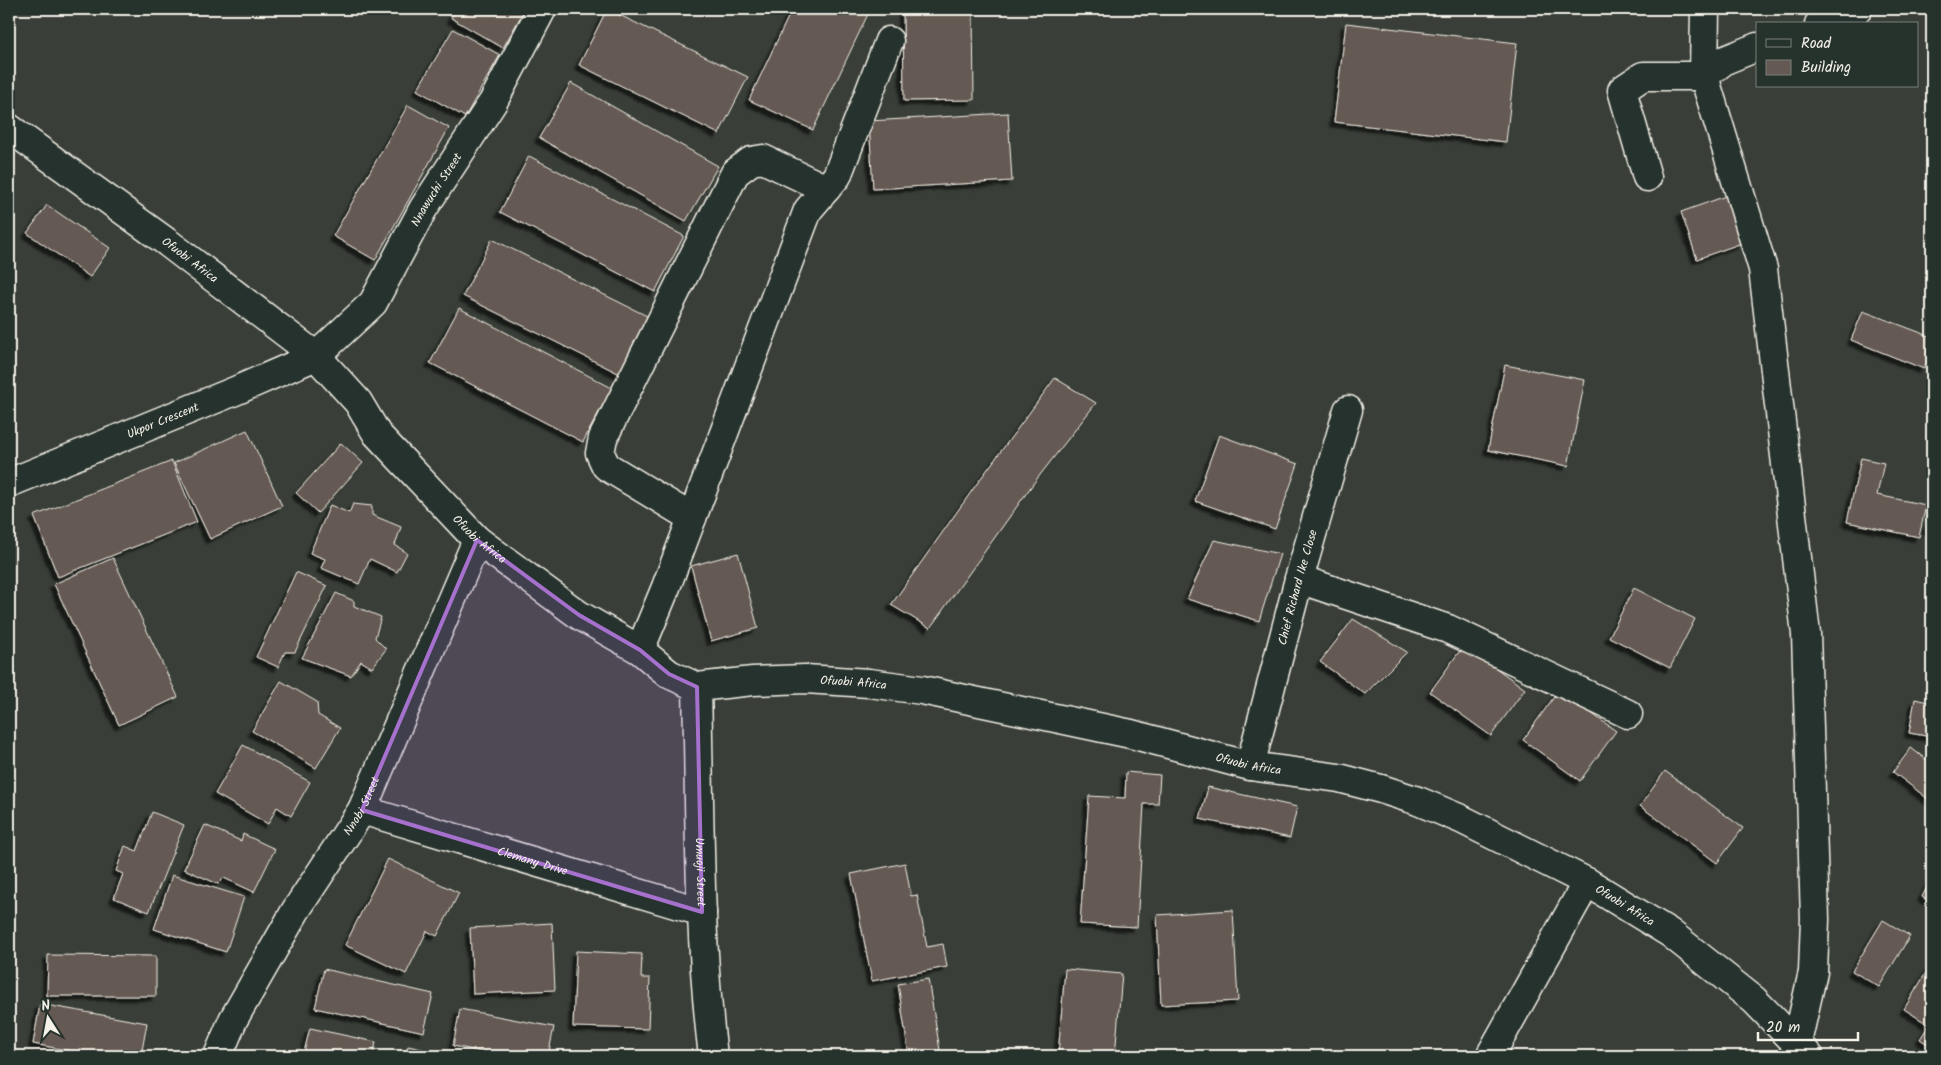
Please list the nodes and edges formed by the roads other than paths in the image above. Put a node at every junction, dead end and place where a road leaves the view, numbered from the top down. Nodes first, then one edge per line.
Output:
1 (542, 9) edge
2 (1705, 9) edge
3 (1858, 9) edge
4 (1824, 22) edge
5 (888, 41) dead end
6 (1756, 47) edge
7 (1704, 76) junction
8 (9, 128) edge
9 (1647, 177) dead end
10 (826, 189) junction
11 (316, 356) junction
12 (1348, 410) dead end
13 (9, 483) edge
14 (692, 518) junction
15 (477, 540) junction
16 (1299, 579) junction
17 (640, 650) junction
18 (697, 687) junction
19 (1628, 714) dead end
20 (1250, 766) junction
21 (362, 810) junction
22 (1587, 882) junction
23 (702, 912) junction
24 (1803, 1050) edge
25 (218, 1056) edge
26 (713, 1056) edge
27 (1490, 1056) edge

1 - 11 street, Nnawuchi Street
2 - 7 street
3 - 4 street
5 - 10 street
6 - 7 street
7 - 9 street
7 - 24 street
8 - 11 street, Ofuobi Africa
10 - 14 street
10 - 14 street
11 - 13 street, Ukpor Crescent
11 - 15 street, Ofuobi Africa
12 - 16 street, Chief Richard Ike Close
14 - 17 street
15 - 17 street, Ofuobi Africa
15 - 21 street, Nnobi Street
16 - 19 street
16 - 20 street, Chief Richard Ike Close
17 - 18 street, Ofuobi Africa
18 - 20 street, Ofuobi Africa
18 - 23 street, Umuoji Street
20 - 22 street, Ofuobi Africa
21 - 23 street, Clemany Drive
21 - 25 street, Nnobi Street
22 - 24 street, Ofuobi Africa
22 - 27 street
23 - 26 street, Umuoji Street

